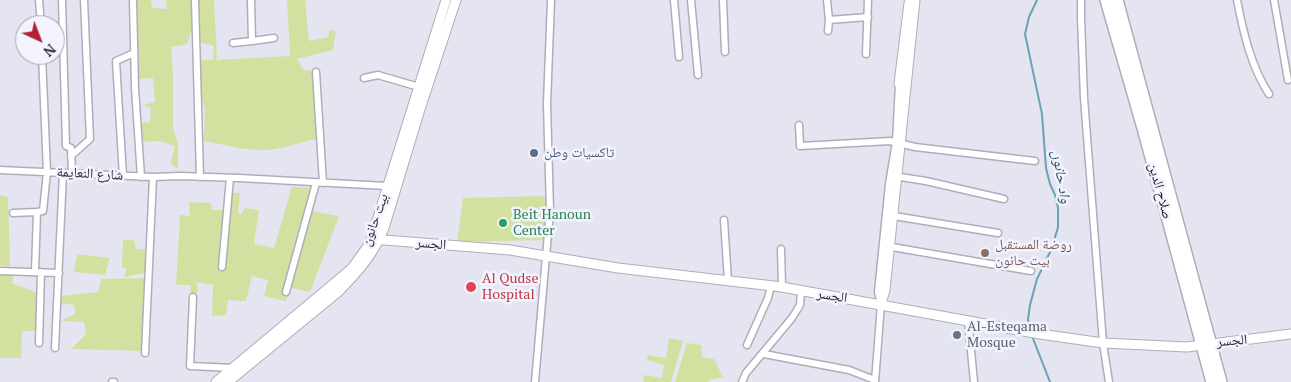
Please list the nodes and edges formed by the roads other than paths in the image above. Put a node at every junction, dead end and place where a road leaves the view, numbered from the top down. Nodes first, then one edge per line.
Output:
1 (39, 0) edge
2 (62, 0) edge
3 (84, 0) edge
4 (133, 0) edge
5 (195, 0) edge
6 (251, 0) edge
7 (446, 0) edge
8 (456, 0) edge
9 (551, 0) edge
10 (674, 0) edge
11 (691, 0) edge
12 (723, 0) edge
13 (827, 0) edge
14 (868, 0) edge
15 (909, 0) edge
16 (915, 0) edge
17 (1081, 0) edge
18 (1106, 0) edge
19 (1117, 0) edge
20 (1237, 0) edge
21 (1274, 0) edge
22 (40, 15) edge
23 (868, 18) junction
24 (829, 20) junction
25 (828, 31) dead end
26 (274, 38) dead end
27 (252, 41) junction
28 (233, 43) dead end
29 (725, 52) dead end
30 (134, 53) junction
31 (866, 54) dead end
32 (680, 57) dead end
33 (42, 65) edge
34 (316, 72) dead end
35 (698, 75) dead end
36 (364, 78) dead end
37 (1288, 80) dead end
38 (900, 84) joint
39 (420, 87) junction
40 (1269, 94) dead end
41 (799, 125) dead end
42 (898, 143) junction
43 (72, 156) junction
44 (1035, 161) dead end
45 (0, 170) edge
46 (47, 172) junction
47 (63, 173) junction
48 (72, 174) junction
49 (123, 176) junction
50 (894, 176) junction
51 (141, 177) junction
52 (200, 177) junction
53 (153, 178) junction
54 (230, 178) junction
55 (320, 183) junction
56 (387, 186) junction
57 (1004, 199) dead end
58 (37, 212) junction
59 (13, 213) dead end
60 (890, 215) junction
61 (724, 220) dead end
62 (998, 233) dead end
63 (376, 239) junction
64 (887, 244) junction
65 (781, 249) dead end
66 (546, 256) junction
67 (222, 267) dead end
68 (0, 271) edge
69 (1031, 271) dead end
70 (38, 272) junction
71 (59, 273) junction
72 (728, 281) junction
73 (771, 286) junction
74 (782, 287) junction
75 (801, 291) junction
76 (286, 292) dead end
77 (193, 297) dead end
78 (881, 304) junction
79 (968, 320) junction
80 (1291, 334) edge
81 (39, 343) dead end
82 (1103, 343) junction
83 (1206, 344) junction
84 (748, 346) dead end
85 (55, 348) dead end
86 (145, 352) dead end
87 (764, 354) junction
88 (233, 368) junction
89 (875, 381) edge
90 (216, 382) edge
91 (228, 382) edge
92 (535, 382) edge
93 (742, 382) edge
94 (974, 382) edge
95 (1109, 382) edge
96 (1212, 382) edge
97 (1221, 382) edge

1 - 22 street
2 - 43 street
3 - 43 street
4 - 30 street
5 - 52 street
6 - 27 street
7 - 39 street, بيت حانون
8 - 63 street, بيت حانون
9 - 66 street
10 - 32 street
11 - 35 street
12 - 29 street
13 - 24 street
14 - 23 street
15 - 38 street
16 - 42 street
17 - 82 street
18 - 83 highway, صلاح الدين
19 - 83 highway, صلاح الدين
20 - 40 street
21 - 37 street
23 - 24 street
23 - 31 street
24 - 25 street
26 - 27 street
27 - 28 street
30 - 49 street
30 - 51 street
33 - 46 street
34 - 55 street
36 - 39 street
38 - 42 street
39 - 56 street, بيت حانون
41 - 42 street
42 - 44 street
42 - 50 street
43 - 48 street
45 - 46 street, شارع النعايمة
46 - 47 street, شارع النعايمة
46 - 58 street
47 - 48 street, شارع النعايمة
47 - 71 street
48 - 49 street, شارع النعايمة
49 - 51 street, شارع النعايمة
50 - 57 street
50 - 60 street
51 - 53 street, شارع النعايمة
52 - 53 street, شارع النعايمة
52 - 54 street, شارع النعايمة
53 - 86 street
54 - 55 street, شارع النعايمة
54 - 67 street
55 - 56 street, شارع النعايمة
55 - 76 street
56 - 63 street, بيت حانون
58 - 59 street
58 - 70 street
60 - 62 street
60 - 64 street
61 - 72 street
63 - 66 street, الجسر
63 - 88 street, بيت حانون
63 - 91 street, بيت حانون
64 - 69 street
64 - 78 street
65 - 74 street
66 - 72 street, الجسر
66 - 92 street
68 - 70 street
70 - 71 street
70 - 81 street
71 - 85 street
72 - 73 street, الجسر
73 - 74 street, الجسر
73 - 84 street
74 - 75 street, الجسر
75 - 78 street, الجسر
75 - 87 street
77 - 88 street
78 - 79 street, الجسر
78 - 89 street
79 - 82 street, الجسر
79 - 94 street
80 - 83 street, الجسر
82 - 83 street, الجسر
82 - 95 street
83 - 96 highway, صلاح الدين
83 - 97 highway, صلاح الدين
87 - 89 street
87 - 93 street
88 - 90 street, بيت حانون

